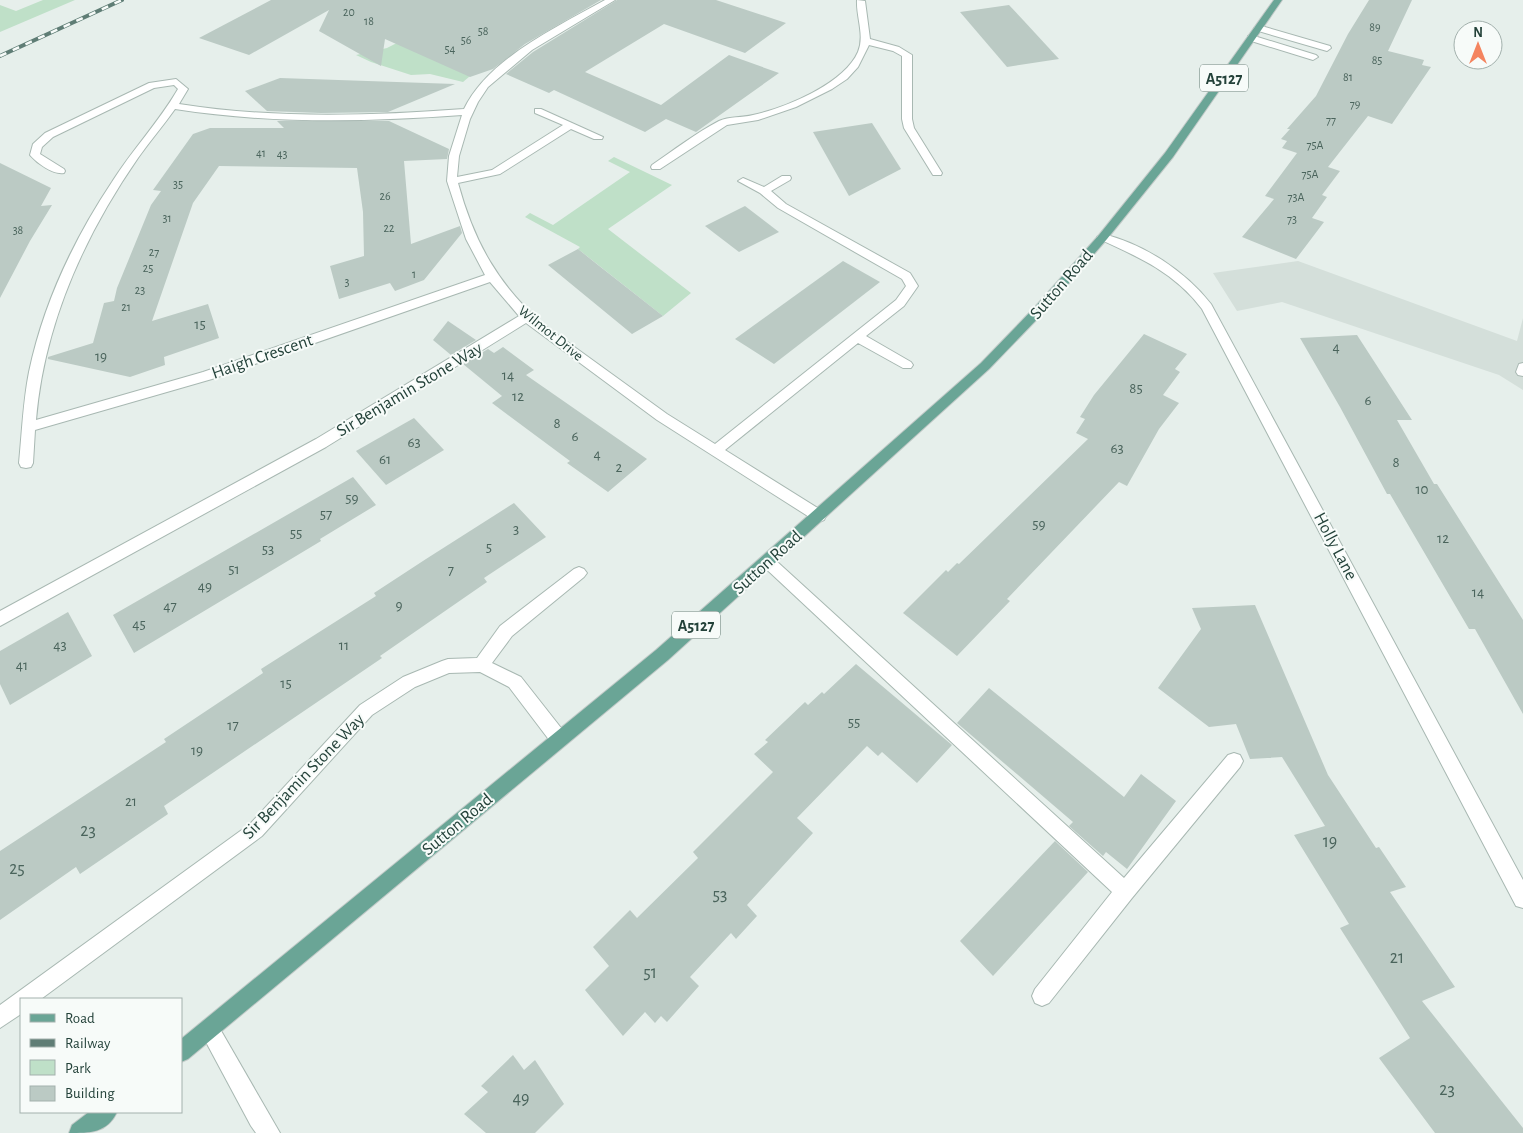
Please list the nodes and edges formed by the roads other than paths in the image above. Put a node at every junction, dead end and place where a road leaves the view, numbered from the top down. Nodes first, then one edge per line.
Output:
1 (611, 0) edge
2 (852, 0) edge
3 (863, 0) edge
4 (1278, 0) edge
5 (1255, 33) junction
6 (866, 41) junction
7 (1327, 48) dead end
8 (1313, 57) dead end
9 (173, 106) junction
10 (538, 111) dead end
11 (467, 112) junction
12 (570, 125) junction
13 (598, 137) dead end
14 (656, 167) dead end
15 (60, 171) dead end
16 (937, 173) dead end
17 (786, 178) dead end
18 (452, 181) junction
19 (743, 181) dead end
20 (764, 191) junction
21 (1103, 237) junction
22 (492, 277) junction
23 (527, 317) junction
24 (858, 337) junction
25 (907, 365) dead end
26 (29, 427) junction
27 (716, 450) junction
28 (26, 463) dead end
29 (819, 516) junction
30 (768, 562) junction
31 (579, 573) dead end
32 (0, 618) edge
33 (481, 665) junction
34 (560, 739) junction
35 (1234, 761) dead end
36 (1125, 891) junction
37 (1523, 899) edge
38 (1042, 996) dead end
39 (26, 998) edge
40 (20, 1003) edge
41 (0, 1018) edge
42 (209, 1030) junction
43 (182, 1051) edge
44 (105, 1113) edge
45 (80, 1133) edge
46 (270, 1133) edge

1 - 11 street, Wilmot Drive
2 - 3 street
3 - 6 street
4 - 5 main road, Sutton Road / A5127
5 - 7 street
5 - 8 street
5 - 21 main road, Sutton Road / A5127
6 - 14 street
6 - 16 street
9 - 11 street
9 - 15 street
9 - 26 street
10 - 12 street
11 - 18 street, Wilmot Drive
12 - 13 street
12 - 18 street
17 - 20 street
18 - 22 street, Wilmot Drive
19 - 20 street
20 - 24 street
21 - 29 main road, Sutton Road / A5127
21 - 37 street, Holly Lane
22 - 23 street, Wilmot Drive
22 - 26 street, Haigh Crescent
23 - 27 street, Wilmot Drive
23 - 32 street, Sir Benjamin Stone Way
24 - 25 street
24 - 27 street
26 - 28 street
27 - 29 street, Wilmot Drive
29 - 30 main road, Sutton Road / A5127
30 - 34 main road, Sutton Road / A5127
30 - 36 street
31 - 33 street
33 - 34 street, Sir Benjamin Stone Way
33 - 39 street, Sir Benjamin Stone Way
34 - 42 main road, Sutton Road / A5127
35 - 36 street
36 - 38 street
40 - 41 street
42 - 43 main road, Sutton Road / A5127
42 - 46 street
44 - 45 main road

